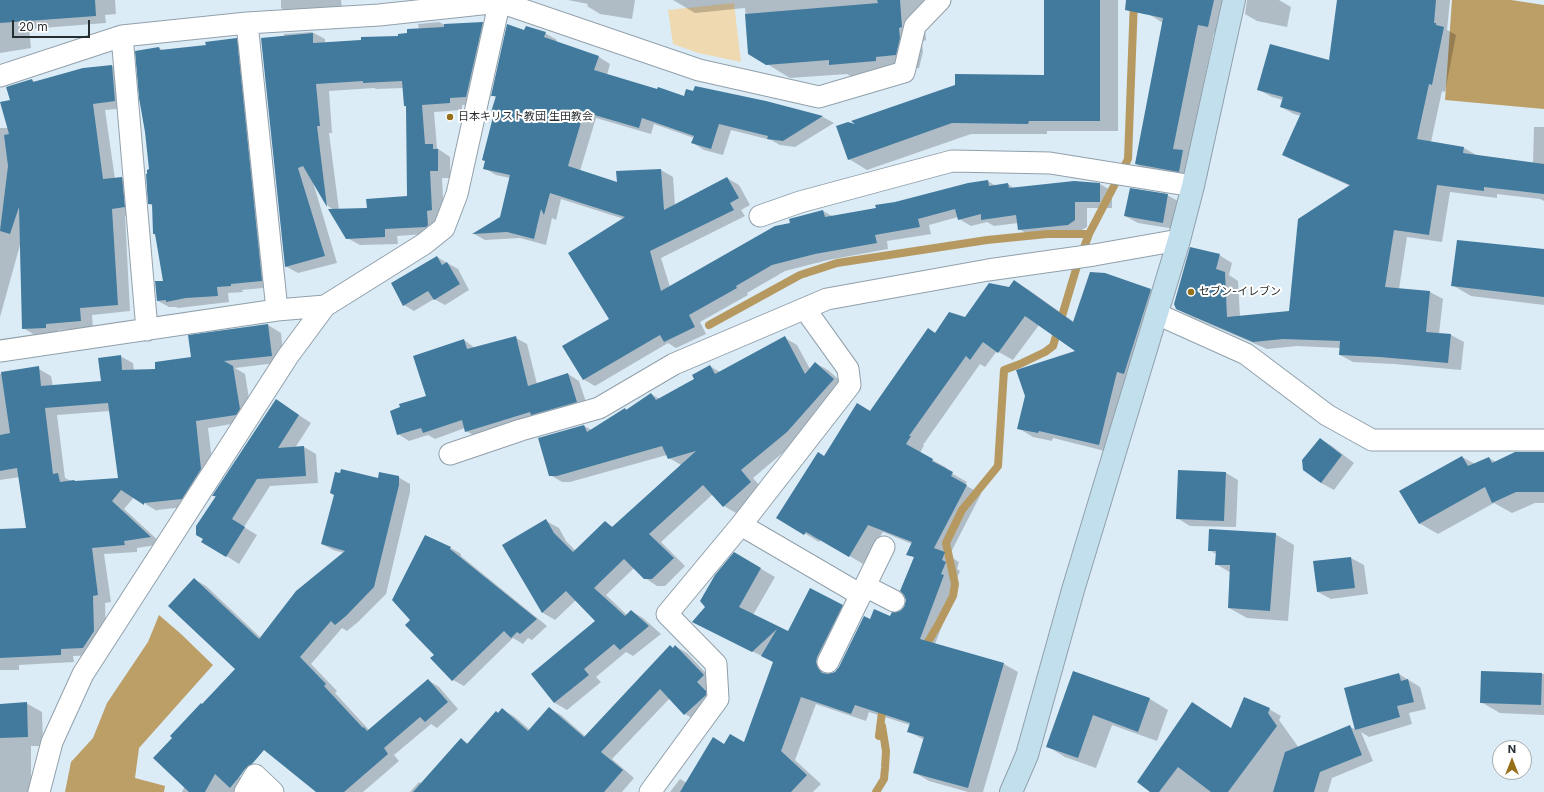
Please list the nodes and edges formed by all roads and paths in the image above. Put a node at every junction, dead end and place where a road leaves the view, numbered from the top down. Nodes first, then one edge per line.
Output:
1 (940, 0) edge
2 (1234, 0) edge
3 (500, 1) edge
4 (247, 23) junction
5 (122, 36) junction
6 (0, 76) edge
7 (1193, 186) junction
8 (760, 216) dead end
9 (1179, 240) junction
10 (325, 306) junction
11 (805, 309) junction
12 (277, 310) junction
13 (1157, 314) junction
14 (147, 330) junction
15 (0, 351) edge
16 (1544, 440) edge
17 (450, 454) dead end
18 (741, 525) junction
19 (884, 547) dead end
20 (863, 590) junction
21 (894, 601) dead end
22 (828, 662) dead end
23 (39, 792) edge
24 (245, 792) edge
25 (273, 792) edge
26 (650, 792) edge
27 (1011, 792) edge

1 - 3 street
2 - 7 street
3 - 4 street
3 - 10 street
4 - 5 street
4 - 12 street
5 - 6 street
5 - 14 street
7 - 8 street
7 - 9 street
9 - 11 street
9 - 13 street
10 - 12 street
10 - 23 street
11 - 17 street
11 - 18 street
12 - 14 street
13 - 16 street
13 - 27 street
14 - 15 street
18 - 20 street
18 - 26 street
19 - 20 street
20 - 21 street
20 - 22 street
24 - 25 street

